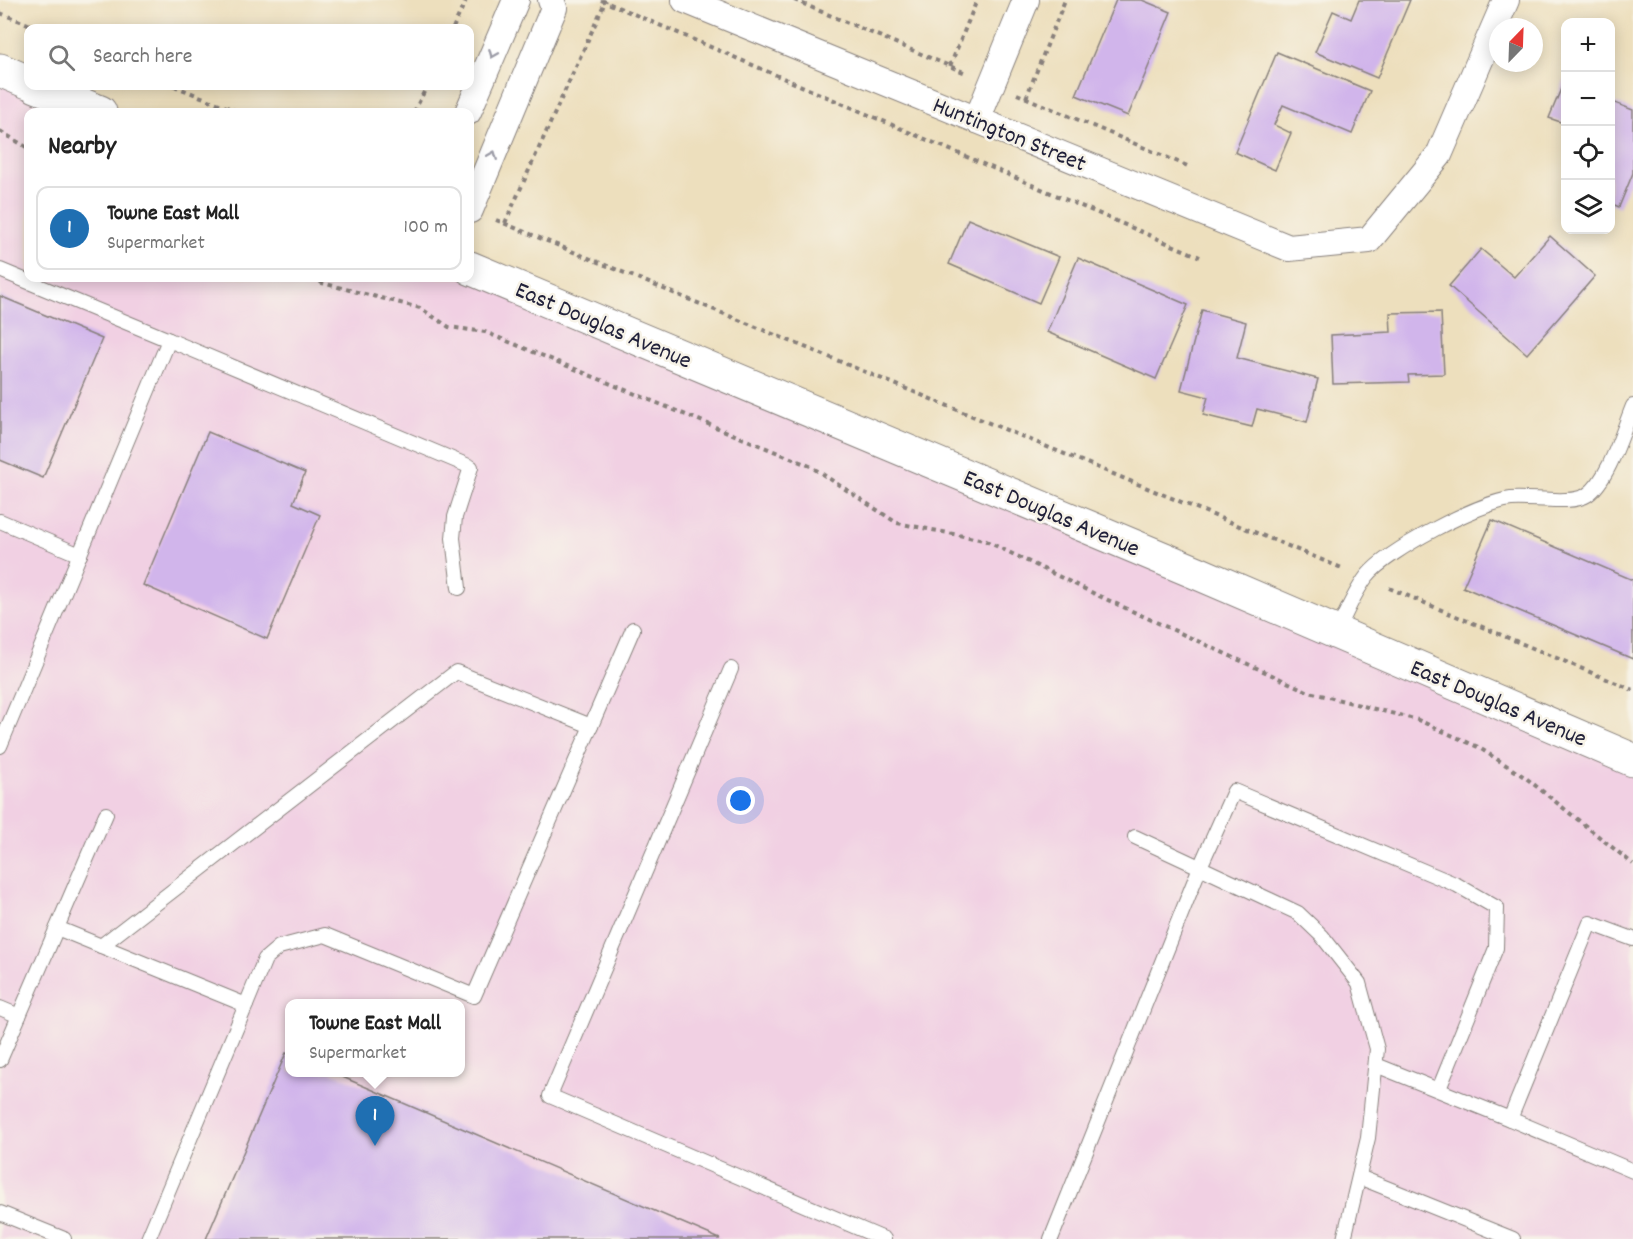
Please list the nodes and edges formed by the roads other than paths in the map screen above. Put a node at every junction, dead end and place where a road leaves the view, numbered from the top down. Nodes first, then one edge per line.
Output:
1 (516, 0) edge
2 (551, 0) edge
3 (685, 0) edge
4 (1026, 0) edge
5 (1506, 0) edge
6 (0, 70) edge
7 (24, 80) edge
8 (46, 90) edge
9 (90, 108) edge
10 (470, 108) edge
11 (977, 120) junction
12 (474, 199) edge
13 (0, 270) edge
14 (474, 270) edge
15 (24, 280) edge
16 (29, 282) edge
17 (169, 340) junction
18 (1633, 406) edge
19 (0, 521) edge
20 (80, 555) junction
21 (459, 588) dead end
22 (633, 629) dead end
23 (1337, 632) junction
24 (731, 669) dead end
25 (591, 726) junction
26 (0, 746) edge
27 (1633, 760) edge
28 (106, 814) dead end
29 (1135, 837) dead end
30 (1200, 867) junction
31 (57, 928) junction
32 (1633, 939) edge
33 (101, 946) junction
34 (246, 1005) junction
35 (0, 1008) edge
36 (19, 1016) junction
37 (0, 1060) edge
38 (1376, 1065) junction
39 (1439, 1089) junction
40 (1510, 1119) junction
41 (1633, 1171) edge
42 (1359, 1177) junction
43 (0, 1213) edge
44 (1482, 1233) edge
45 (64, 1239) edge
46 (148, 1239) edge
47 (884, 1239) edge
48 (1051, 1239) edge
49 (1344, 1239) edge
50 (1513, 1239) edge

1 -> 10 street
12 -> 2 street
3 - 11 street, Huntington Street
4 - 11 street
5 - 11 street, Huntington Street
6 - 7 street
8 - 9 street
13 - 15 lane
14 - 23 street, East Douglas Avenue
16 - 17 lane
17 - 20 lane
17 - 21 lane
18 - 23 lane
19 - 20 lane
20 - 26 lane
22 - 25 lane
23 - 27 street, East Douglas Avenue
24 - 47 lane
25 - 33 lane
25 - 34 lane
28 - 31 lane
29 - 30 lane
30 - 38 lane
30 - 39 lane
30 - 48 lane
31 - 33 lane
31 - 36 lane
32 - 40 lane
33 - 34 lane
34 - 46 lane
35 - 36 lane
36 - 37 lane
38 - 39 lane
38 - 42 lane
39 - 40 lane
40 - 41 lane
42 - 44 lane
42 - 49 lane
43 - 45 lane
44 - 50 lane

